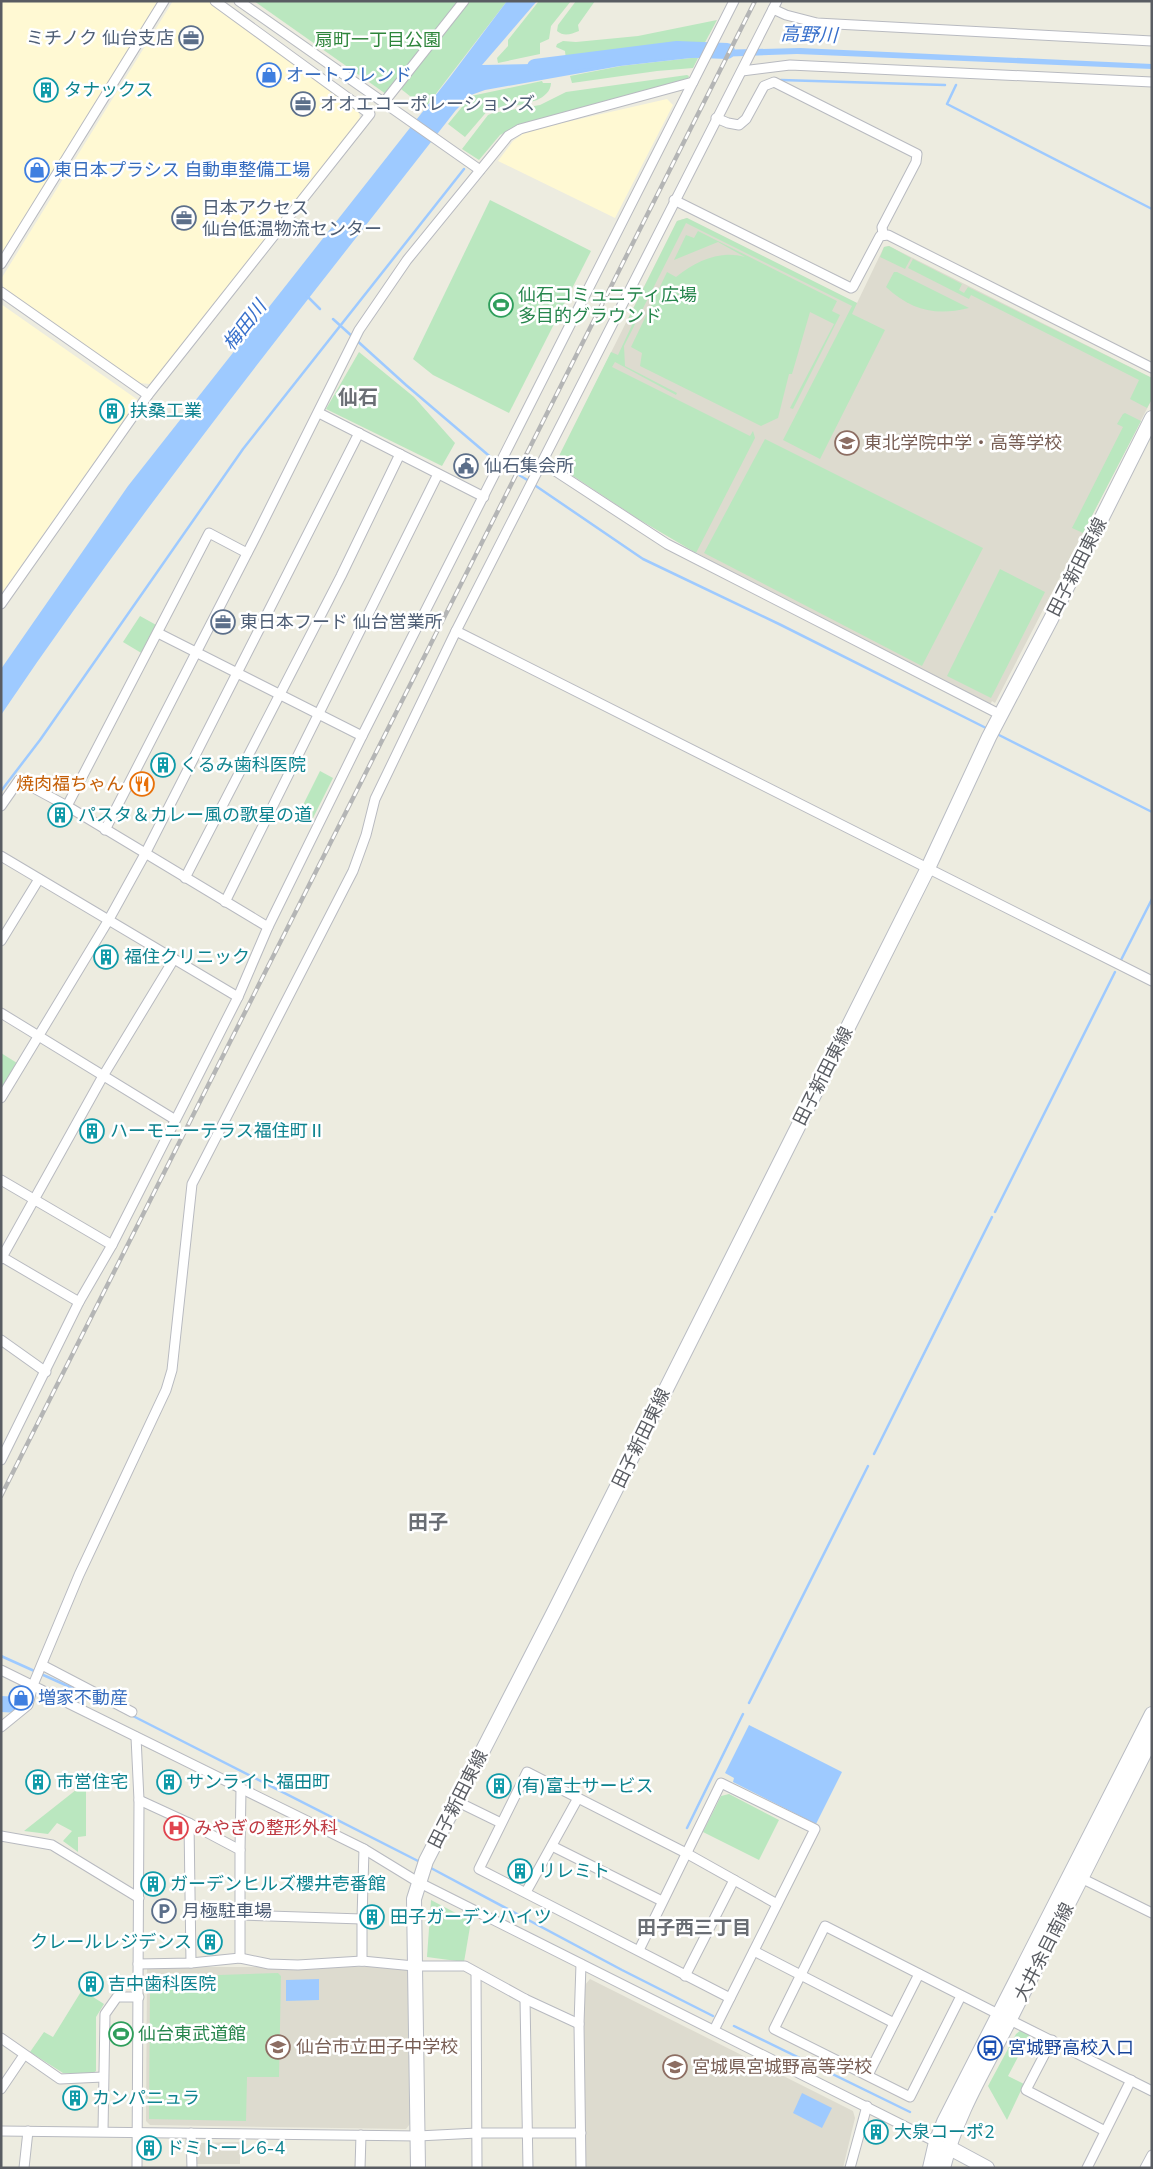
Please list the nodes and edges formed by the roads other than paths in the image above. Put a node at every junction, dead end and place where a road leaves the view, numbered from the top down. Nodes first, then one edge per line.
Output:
1 (164, 1) edge
2 (215, 1) edge
3 (239, 1) edge
4 (464, 1) edge
5 (734, 1) edge
6 (775, 5) edge
7 (1152, 41) edge
8 (304, 48) junction
9 (295, 61) junction
10 (744, 66) junction
11 (693, 82) junction
12 (1152, 82) edge
13 (385, 101) junction
14 (716, 118) junction
15 (480, 170) junction
16 (674, 200) junction
17 (883, 234) junction
18 (1, 264) edge
19 (1, 292) edge
20 (1152, 368) edge
21 (148, 395) junction
22 (319, 413) junction
23 (1152, 418) edge
24 (359, 433) junction
25 (400, 454) junction
26 (543, 464) junction
27 (438, 474) junction
28 (484, 497) junction
29 (247, 553) junction
30 (1, 604) edge
31 (456, 631) junction
32 (158, 633) junction
33 (197, 653) junction
34 (238, 674) junction
35 (280, 695) junction
36 (319, 715) junction
37 (995, 726) junction
38 (362, 736) junction
39 (1, 806) edge
40 (67, 806) junction
41 (105, 830) junction
42 (145, 854) junction
43 (1, 856) edge
44 (928, 868) junction
45 (185, 878) junction
46 (39, 879) junction
47 (225, 902) junction
48 (108, 921) junction
49 (268, 927) junction
50 (1, 941) edge
51 (174, 959) junction
52 (1152, 981) edge
53 (238, 996) junction
54 (1, 1013) edge
55 (38, 1035) junction
56 (103, 1076) junction
57 (1, 1098) edge
58 (174, 1119) junction
59 (1, 1180) edge
60 (36, 1200) junction
61 (112, 1245) junction
62 (2, 1258) edge
63 (80, 1302) junction
64 (1, 1340) edge
65 (46, 1372) junction
66 (1, 1460) edge
67 (42, 1666) junction
68 (1, 1670) edge
69 (35, 1681) junction
70 (132, 1712) dead end
71 (1152, 1714) edge
72 (1, 1727) edge
73 (136, 1737) junction
74 (1152, 1738) edge
75 (241, 1789) junction
76 (578, 1798) junction
77 (139, 1800) junction
78 (458, 1802) junction
79 (501, 1823) junction
80 (189, 1824) junction
81 (1, 1836) edge
82 (552, 1846) junction
83 (364, 1849) junction
84 (240, 1850) junction
85 (686, 1853) junction
86 (422, 1871) junction
87 (1081, 1878) junction
88 (734, 1880) junction
89 (526, 1892) junction
90 (139, 1898) junction
91 (662, 1901) junction
92 (777, 1904) junction
93 (1152, 1913) edge
94 (241, 1915) junction
95 (362, 1919) junction
96 (639, 1950) junction
97 (754, 1951) junction
98 (240, 1958) junction
99 (362, 1961) junction
100 (191, 1962) junction
101 (138, 1964) junction
102 (581, 1964) junction
103 (414, 1966) junction
104 (476, 1973) junction
105 (919, 1974) junction
106 (801, 1975) junction
107 (685, 1976) junction
108 (961, 1996) junction
109 (139, 1997) junction
110 (730, 1998) junction
111 (525, 1999) junction
112 (1005, 2018) junction
113 (894, 2023) junction
114 (580, 2024) junction
115 (714, 2030) junction
116 (1, 2038) edge
117 (1052, 2040) junction
118 (24, 2055) junction
119 (868, 2076) junction
120 (103, 2077) junction
121 (1130, 2080) junction
122 (1, 2089) edge
123 (1152, 2091) edge
124 (867, 2106) junction
125 (1, 2131) edge
126 (28, 2131) junction
127 (103, 2131) junction
128 (1105, 2131) junction
129 (137, 2132) junction
130 (190, 2133) junction
131 (477, 2133) junction
132 (528, 2133) junction
133 (581, 2133) junction
134 (361, 2135) junction
135 (418, 2136) junction
136 (942, 2144) junction
137 (1152, 2155) edge
138 (24, 2168) edge
139 (137, 2168) edge
140 (192, 2168) edge
141 (360, 2168) edge
142 (418, 2168) edge
143 (477, 2168) edge
144 (528, 2168) edge
145 (581, 2168) edge
146 (850, 2168) edge
147 (930, 2168) edge
148 (943, 2168) edge
149 (987, 2168) edge
150 (1087, 2168) edge
151 (1145, 2168) edge

1 - 18 street
2 - 9 street
3 - 8 street
4 - 13 street
5 - 11 street
6 - 7 street
6 - 10 street
8 - 9 street
8 - 13 street
9 - 21 street
10 - 12 street
10 - 14 street
11 - 15 street
11 - 28 street
13 - 15 street
14 - 16 street
14 - 17 street
15 - 22 street
16 - 17 street
16 - 26 street
17 - 20 street
19 - 21 street
21 - 30 street
22 - 24 street
22 - 29 street
23 - 37 street, 田子新田東線
24 - 25 street
24 - 34 street
25 - 27 street
25 - 35 street
26 - 31 street
26 - 37 street
27 - 28 street
27 - 36 street
28 - 38 street
29 - 32 street
29 - 33 street
31 - 44 street
31 - 67 street
32 - 33 street
32 - 40 street
33 - 34 street
33 - 41 street
34 - 35 street
34 - 42 street
35 - 36 street
35 - 45 street
36 - 38 street
36 - 47 street
37 - 44 street, 田子新田東線
38 - 49 street
39 - 40 street
40 - 41 street
41 - 42 street
42 - 45 street
42 - 48 street
43 - 46 street
44 - 52 street
44 - 78 street, 田子新田東線
45 - 47 street
46 - 48 street
46 - 50 street
47 - 49 street
48 - 51 street
48 - 55 street
49 - 53 street
51 - 53 street
51 - 56 street
53 - 58 street
54 - 55 street
55 - 56 street
55 - 57 street
56 - 58 street
56 - 60 street
58 - 61 street
59 - 60 street
60 - 61 street
60 - 62 street
61 - 63 street
62 - 63 street
63 - 65 street
64 - 65 street
65 - 66 street
67 - 69 street
67 - 70 street
68 - 69 street
69 - 72 street
69 - 73 street
71 - 112 street
73 - 75 street
73 - 77 street
74 - 87 street, 大井余目南線
75 - 83 street
75 - 84 street
76 - 79 street
76 - 82 street
76 - 85 street
77 - 80 street
77 - 90 street
78 - 79 street
78 - 86 street, 田子新田東線
79 - 89 street
80 - 84 street
80 - 100 street
81 - 90 street
82 - 89 street
82 - 91 street
83 - 86 street
83 - 95 street
84 - 94 street
85 - 88 street
85 - 91 street
85 - 92 street
86 - 102 street
86 - 103 street, 田子新田東線
87 - 93 street
87 - 112 street, 大井余目南線
88 - 92 street
88 - 107 street
89 - 96 street
90 - 101 street
91 - 96 street
92 - 97 street
94 - 95 street
94 - 98 street
95 - 99 street
96 - 107 street
97 - 106 street
97 - 110 street
98 - 99 street
98 - 100 street
99 - 103 street
100 - 101 street
101 - 109 street
102 - 114 street
102 - 115 street
103 - 104 street
103 - 135 street, 田子新田東線
104 - 111 street
104 - 131 street
105 - 106 street
105 - 108 street
105 - 113 street
106 - 113 street
106 - 119 street
107 - 110 street
108 - 112 street
108 - 119 street
109 - 120 street
109 - 129 street
110 - 115 street
111 - 114 street
111 - 132 street
112 - 117 street
112 - 136 street
113 - 119 street
114 - 133 street
115 - 124 street
116 - 118 street
117 - 121 street
117 - 128 street
118 - 120 street
118 - 122 street
120 - 127 street
121 - 123 street
121 - 128 street
124 - 136 street
124 - 146 street
125 - 126 street
126 - 127 street
126 - 138 street
127 - 129 street
128 - 150 street
129 - 130 street
129 - 139 street
130 - 134 street
130 - 140 street
131 - 132 street
131 - 135 street
131 - 143 street
132 - 133 street
132 - 144 street
133 - 145 street
134 - 135 street
134 - 141 street
135 - 142 street, 田子新田東線
136 - 147 street
136 - 148 street
136 - 149 street
137 - 151 street

